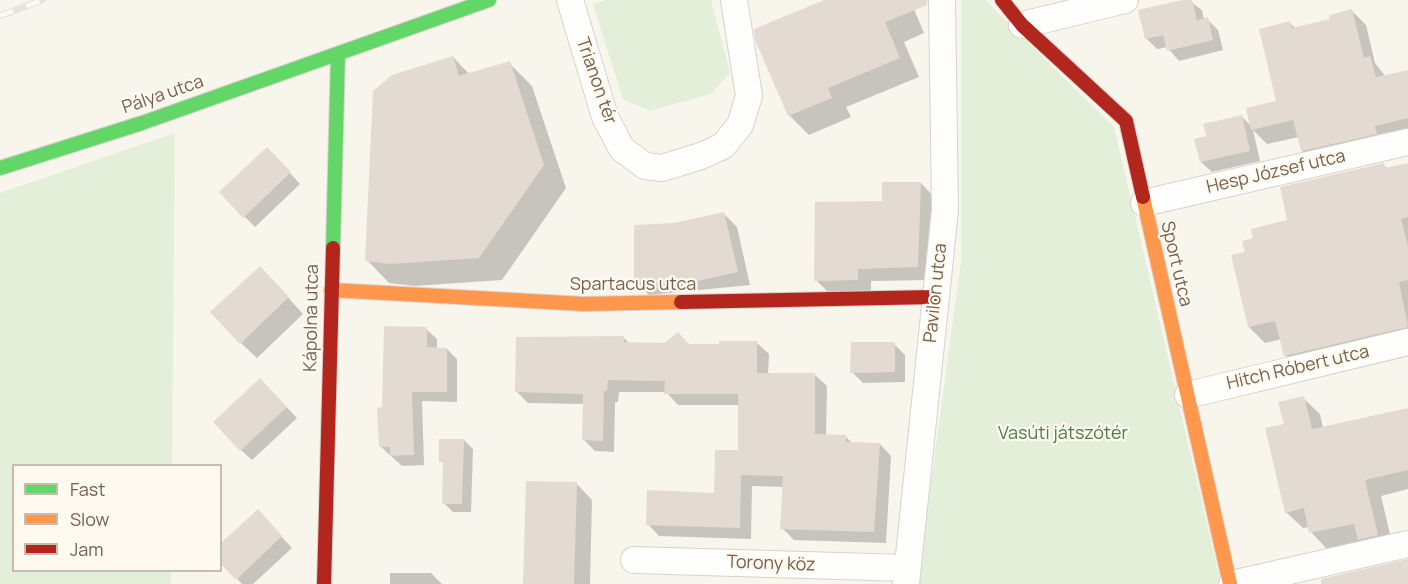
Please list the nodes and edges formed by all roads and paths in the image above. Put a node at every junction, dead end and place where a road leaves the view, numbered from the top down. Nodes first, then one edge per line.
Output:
1 (489, 0) edge
2 (570, 0) edge
3 (734, 0) edge
4 (942, 0) edge
5 (1002, 0) edge
6 (1125, 0) edge
7 (1022, 25) junction
8 (338, 54) junction
9 (1408, 142) edge
10 (0, 168) edge
11 (1144, 203) junction
12 (330, 290) junction
13 (935, 297) junction
14 (1408, 342) edge
15 (1188, 395) junction
16 (1408, 543) edge
17 (634, 560) dead end
18 (907, 576) edge
19 (324, 584) edge
20 (1231, 584) edge

1 - 8 street, Pálya utca
2 - 3 street, Trianon tér
4 - 13 street, Pavilon utca
5 - 7 street, Sport utca
6 - 7 street
7 - 11 street, Sport utca
8 - 10 street, Pálya utca
8 - 12 street, Kápolna utca
9 - 11 street, Hesp József utca
11 - 15 street, Sport utca
12 - 13 street, Spartacus utca
12 - 19 street, Kápolna utca
13 - 18 street, Pavilon utca
14 - 15 street, Hitch Róbert utca
15 - 20 street, Sport utca
16 - 20 street
17 - 18 street, Torony köz

